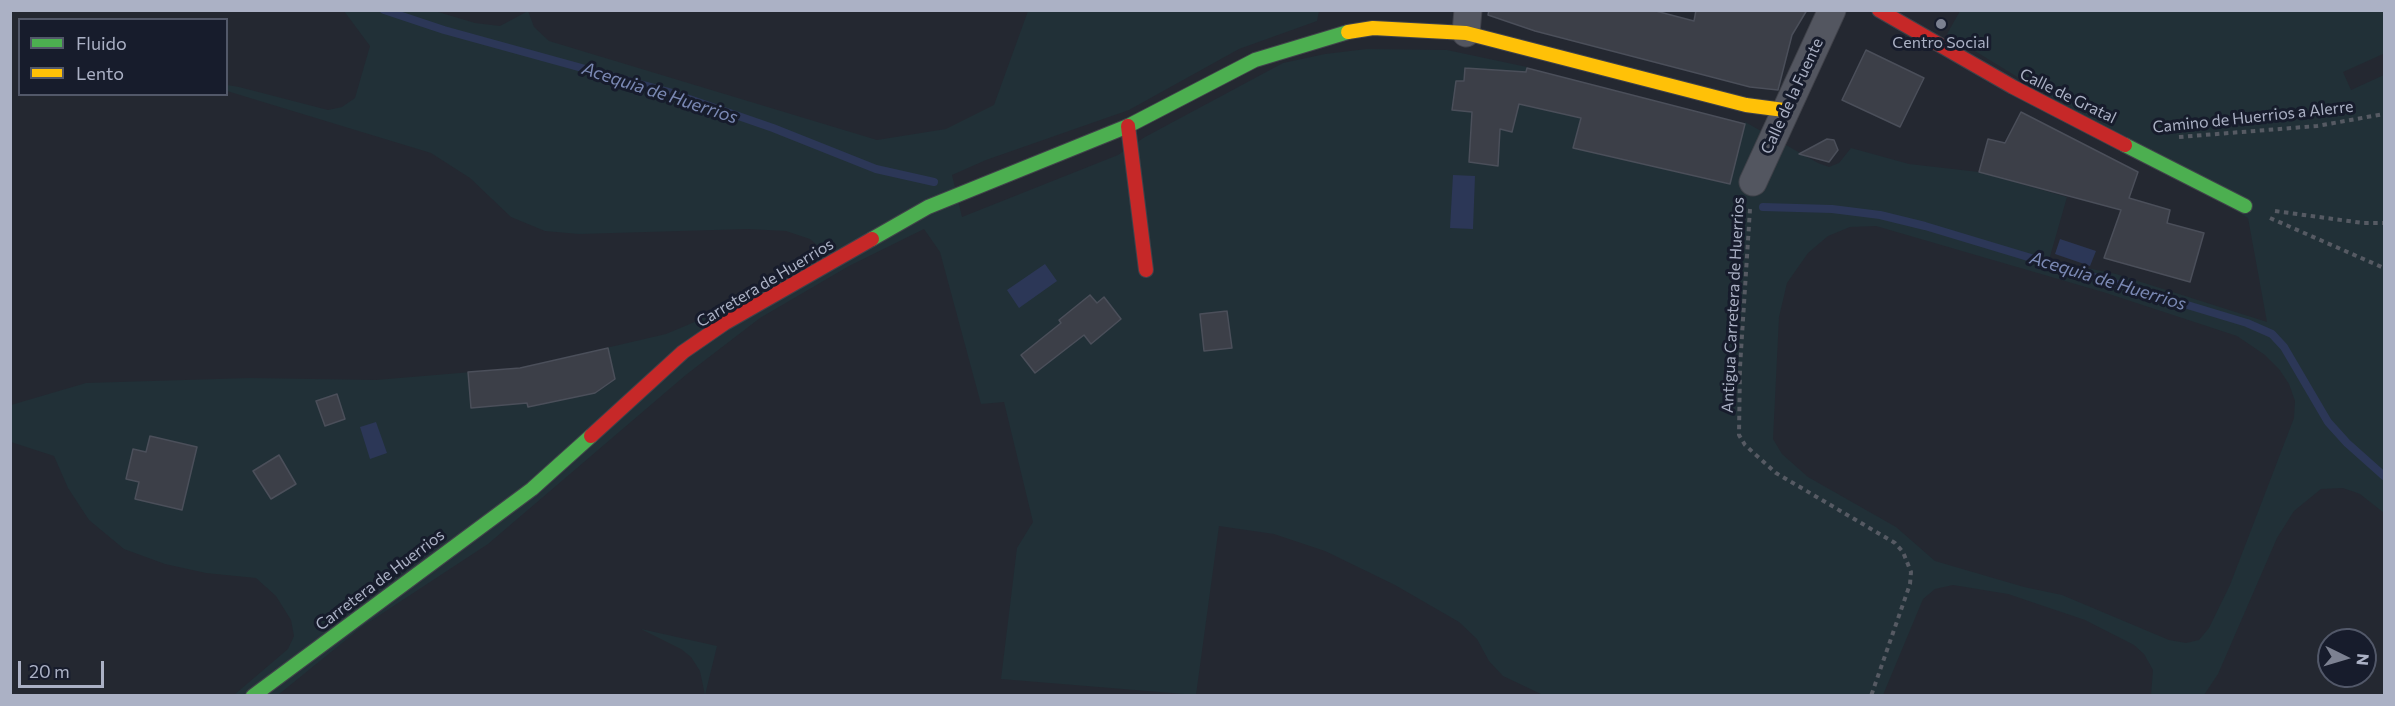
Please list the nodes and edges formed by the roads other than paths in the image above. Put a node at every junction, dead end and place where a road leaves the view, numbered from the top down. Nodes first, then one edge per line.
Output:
1 (1832, 10) edge
2 (1879, 10) edge
3 (1468, 22) edge
4 (1784, 110) junction
5 (1128, 126) junction
6 (1753, 182) road end
7 (2245, 206) road end
8 (1146, 270) dead end
9 (254, 696) edge

1 - 4 street, Calle de la Fuente
2 - 7 street, Calle de Gratal
3 - 4 street, Carretera de Huerrios
3 - 5 street, Carretera de Huerrios
4 - 6 street, Calle de la Fuente
5 - 8 street
5 - 9 street, Carretera de Huerrios

